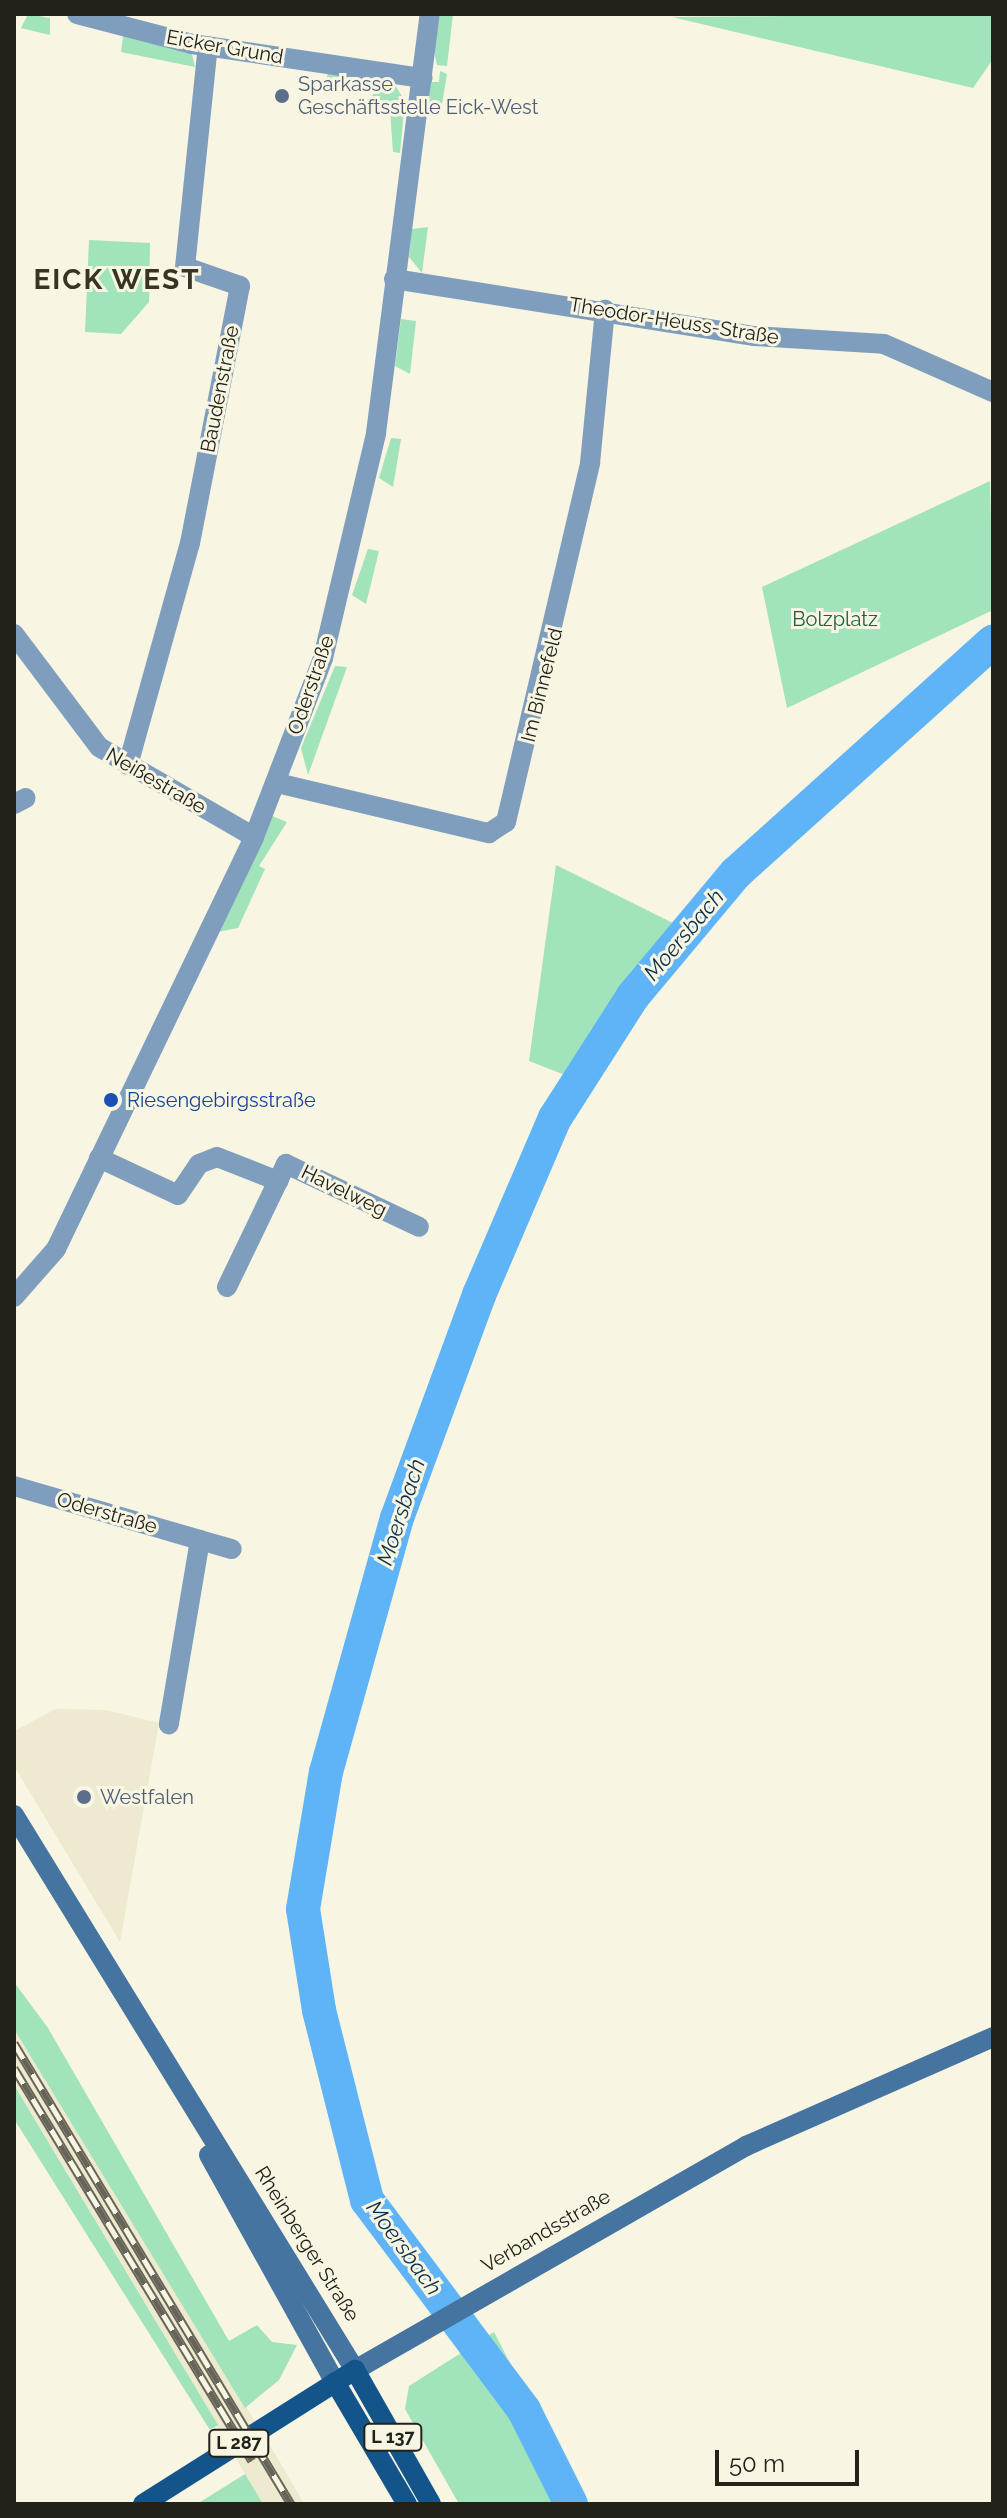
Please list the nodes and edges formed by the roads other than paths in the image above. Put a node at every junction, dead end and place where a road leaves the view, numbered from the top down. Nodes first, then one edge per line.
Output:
1 (77, 14) edge
2 (430, 14) edge
3 (208, 46) junction
4 (423, 78) junction
5 (394, 279) junction
6 (605, 310) junction
7 (993, 392) edge
8 (14, 634) edge
9 (128, 765) junction
10 (277, 783) junction
11 (254, 837) junction
12 (99, 1158) junction
13 (278, 1181) junction
14 (419, 1227) dead end
15 (227, 1287) dead end
16 (15, 1294) edge
17 (14, 1486) edge
18 (200, 1540) junction
19 (232, 1549) dead end
20 (169, 1724) dead end
21 (14, 1815) edge
22 (133, 2015) junction
23 (993, 2037) edge
24 (355, 2370) junction
25 (335, 2382) junction
26 (143, 2504) edge
27 (407, 2504) edge
28 (431, 2504) edge

1 - 3 street, Eicker Grund
2 - 4 street, Oderstraße
3 - 4 street, Eicker Grund
3 - 9 street, Baudenstraße
4 - 5 street, Oderstraße
5 - 6 street, Theodor-Heuss-Straße
5 - 10 street, Oderstraße
6 - 7 street, Theodor-Heuss-Straße
6 - 10 street, Im Binnefeld
8 - 9 street, Neißestraße
9 - 11 street, Neißestraße
10 - 11 street, Oderstraße
11 - 12 street, Oderstraße
12 - 13 street, Havelweg
12 - 16 street, Oderstraße
13 - 14 street, Havelweg
13 - 15 street, Havelweg
17 - 18 street, Oderstraße
18 - 19 street, Oderstraße
18 - 20 street
21 - 22 main road, Rheinberger Straße / L 137
22 - 24 main road, Rheinberger Straße / L 137
22 - 25 main road, Rheinberger Straße / L 137
23 - 24 main road, Verbandsstraße / L 287
24 - 25 main road, Verbandsstraße / L 287
24 - 28 main road, Rheinberger Straße / L 137
25 - 26 main road, Verbandsstraße / L 287
25 - 27 main road, Rheinberger Straße / L 137

